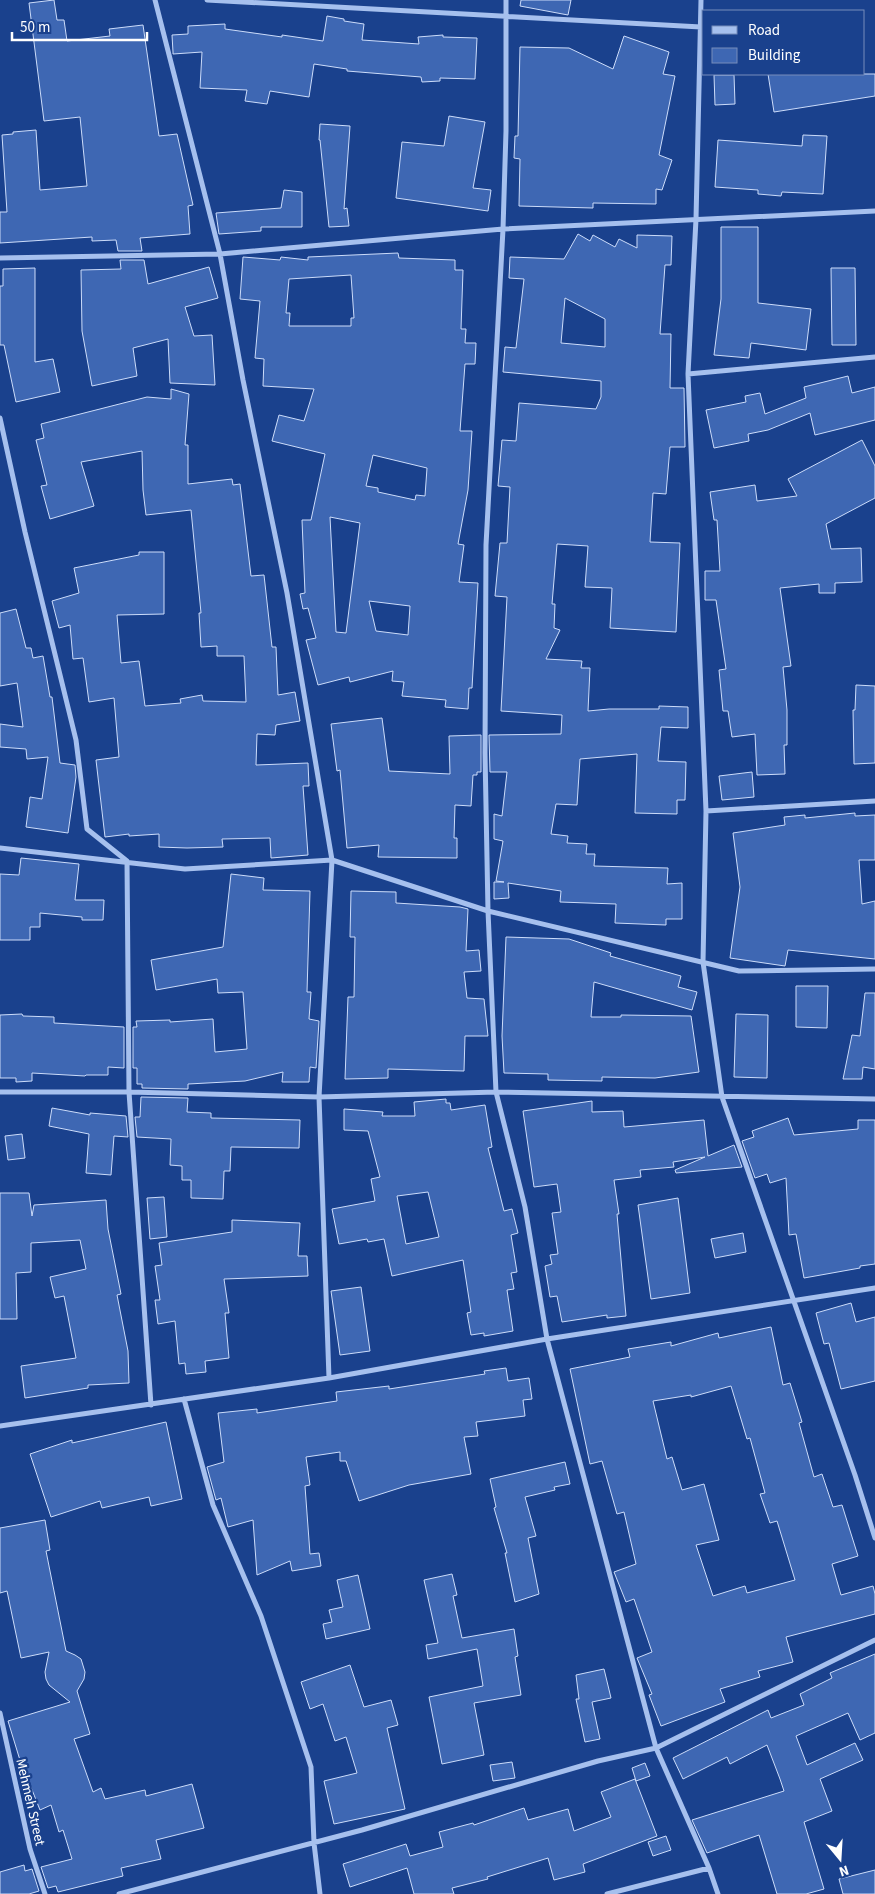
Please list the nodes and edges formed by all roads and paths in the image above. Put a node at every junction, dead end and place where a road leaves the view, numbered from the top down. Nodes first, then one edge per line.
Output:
1 (155, 0) edge
2 (207, 0) edge
3 (506, 0) edge
4 (701, 0) edge
5 (505, 17) junction
6 (701, 27) junction
7 (875, 212) edge
8 (696, 219) junction
9 (504, 229) junction
10 (220, 254) junction
11 (0, 258) edge
12 (875, 357) edge
13 (688, 374) junction
14 (0, 418) edge
15 (875, 801) edge
16 (706, 811) junction
17 (0, 848) edge
18 (332, 860) junction
19 (127, 861) junction
20 (488, 910) junction
21 (703, 962) junction
22 (875, 969) edge
23 (0, 1092) edge
24 (129, 1092) junction
25 (496, 1092) junction
26 (319, 1097) junction
27 (722, 1097) junction
28 (875, 1099) edge
29 (875, 1288) edge
30 (793, 1300) junction
31 (547, 1339) junction
32 (330, 1378) junction
33 (184, 1399) junction
34 (152, 1405) junction
35 (0, 1426) edge
36 (875, 1538) edge
37 (875, 1640) edge
38 (0, 1713) edge
39 (656, 1748) junction
40 (314, 1843) junction
41 (709, 1868) junction
42 (44, 1894) edge
43 (119, 1894) edge
44 (320, 1894) edge
45 (607, 1894) edge
46 (718, 1894) edge

1 - 10 street
2 - 5 street
3 - 5 street
4 - 6 street
5 - 6 street
5 - 9 street
6 - 8 street
7 - 8 street
8 - 9 street
8 - 13 street
9 - 10 street
9 - 20 street
10 - 11 street
10 - 18 street
12 - 13 street
13 - 16 street
14 - 19 street
15 - 16 street
16 - 21 street
17 - 19 street
18 - 19 street
18 - 20 street
18 - 26 street
19 - 24 street
20 - 21 street
20 - 25 street
21 - 22 street
21 - 27 street
23 - 24 street
24 - 26 street
24 - 34 street
25 - 26 street
25 - 27 street
25 - 31 street
26 - 32 street
27 - 28 street
27 - 30 street
29 - 30 street
30 - 31 street
30 - 36 street
31 - 32 street
31 - 39 street
32 - 33 street
33 - 34 street
33 - 40 street
34 - 35 street
37 - 39 street
38 - 42 street, Mehmeh Street
39 - 40 street
39 - 41 street
40 - 43 street
40 - 44 street
41 - 45 street
41 - 46 street

